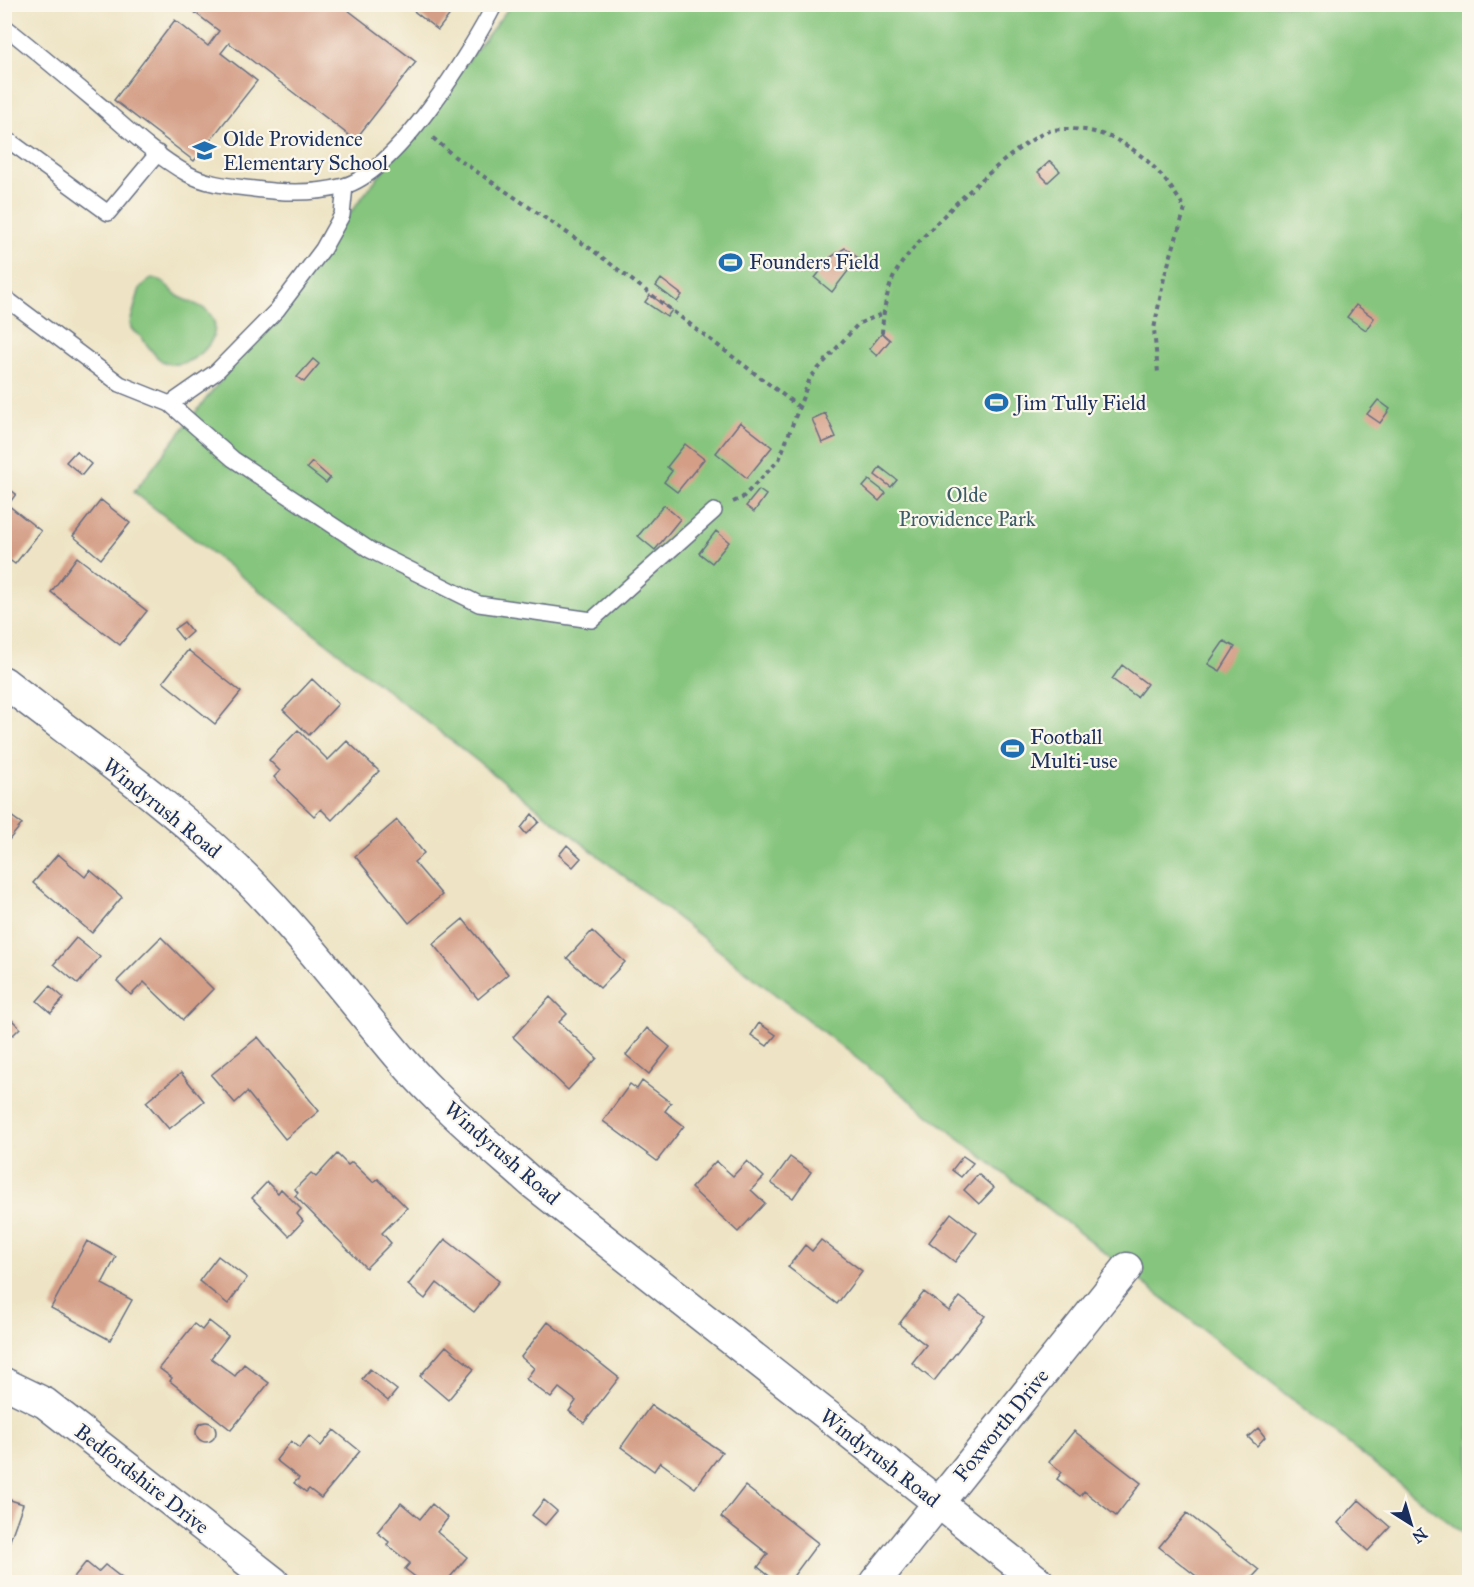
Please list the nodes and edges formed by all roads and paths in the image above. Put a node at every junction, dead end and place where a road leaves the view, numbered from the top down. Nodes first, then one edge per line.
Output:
1 (495, 4) edge
2 (4, 26) edge
3 (416, 124) junction
4 (4, 137) edge
5 (158, 153) junction
6 (345, 186) junction
7 (4, 297) edge
8 (884, 313) junction
9 (882, 333) dead end
10 (1158, 373) dead end
11 (170, 404) junction
12 (799, 407) junction
13 (714, 511) joint
14 (4, 682) edge
15 (1127, 1268) dead end
16 (4, 1383) edge
17 (938, 1504) junction
18 (274, 1582) edge
19 (875, 1582) edge
20 (1039, 1582) edge

1 - 3 lane
2 - 5 lane
3 - 6 lane
3 - 12 path
4 - 5 lane
5 - 6 lane
6 - 11 lane
7 - 11 lane
8 - 9 path
8 - 10 path
8 - 12 path
11 - 13 lane
12 - 13 path
14 - 17 street, Windyrush Road
15 - 17 street, Foxworth Drive
16 - 18 street, Bedfordshire Drive
17 - 19 street, Foxworth Drive
17 - 20 street, Windyrush Road

